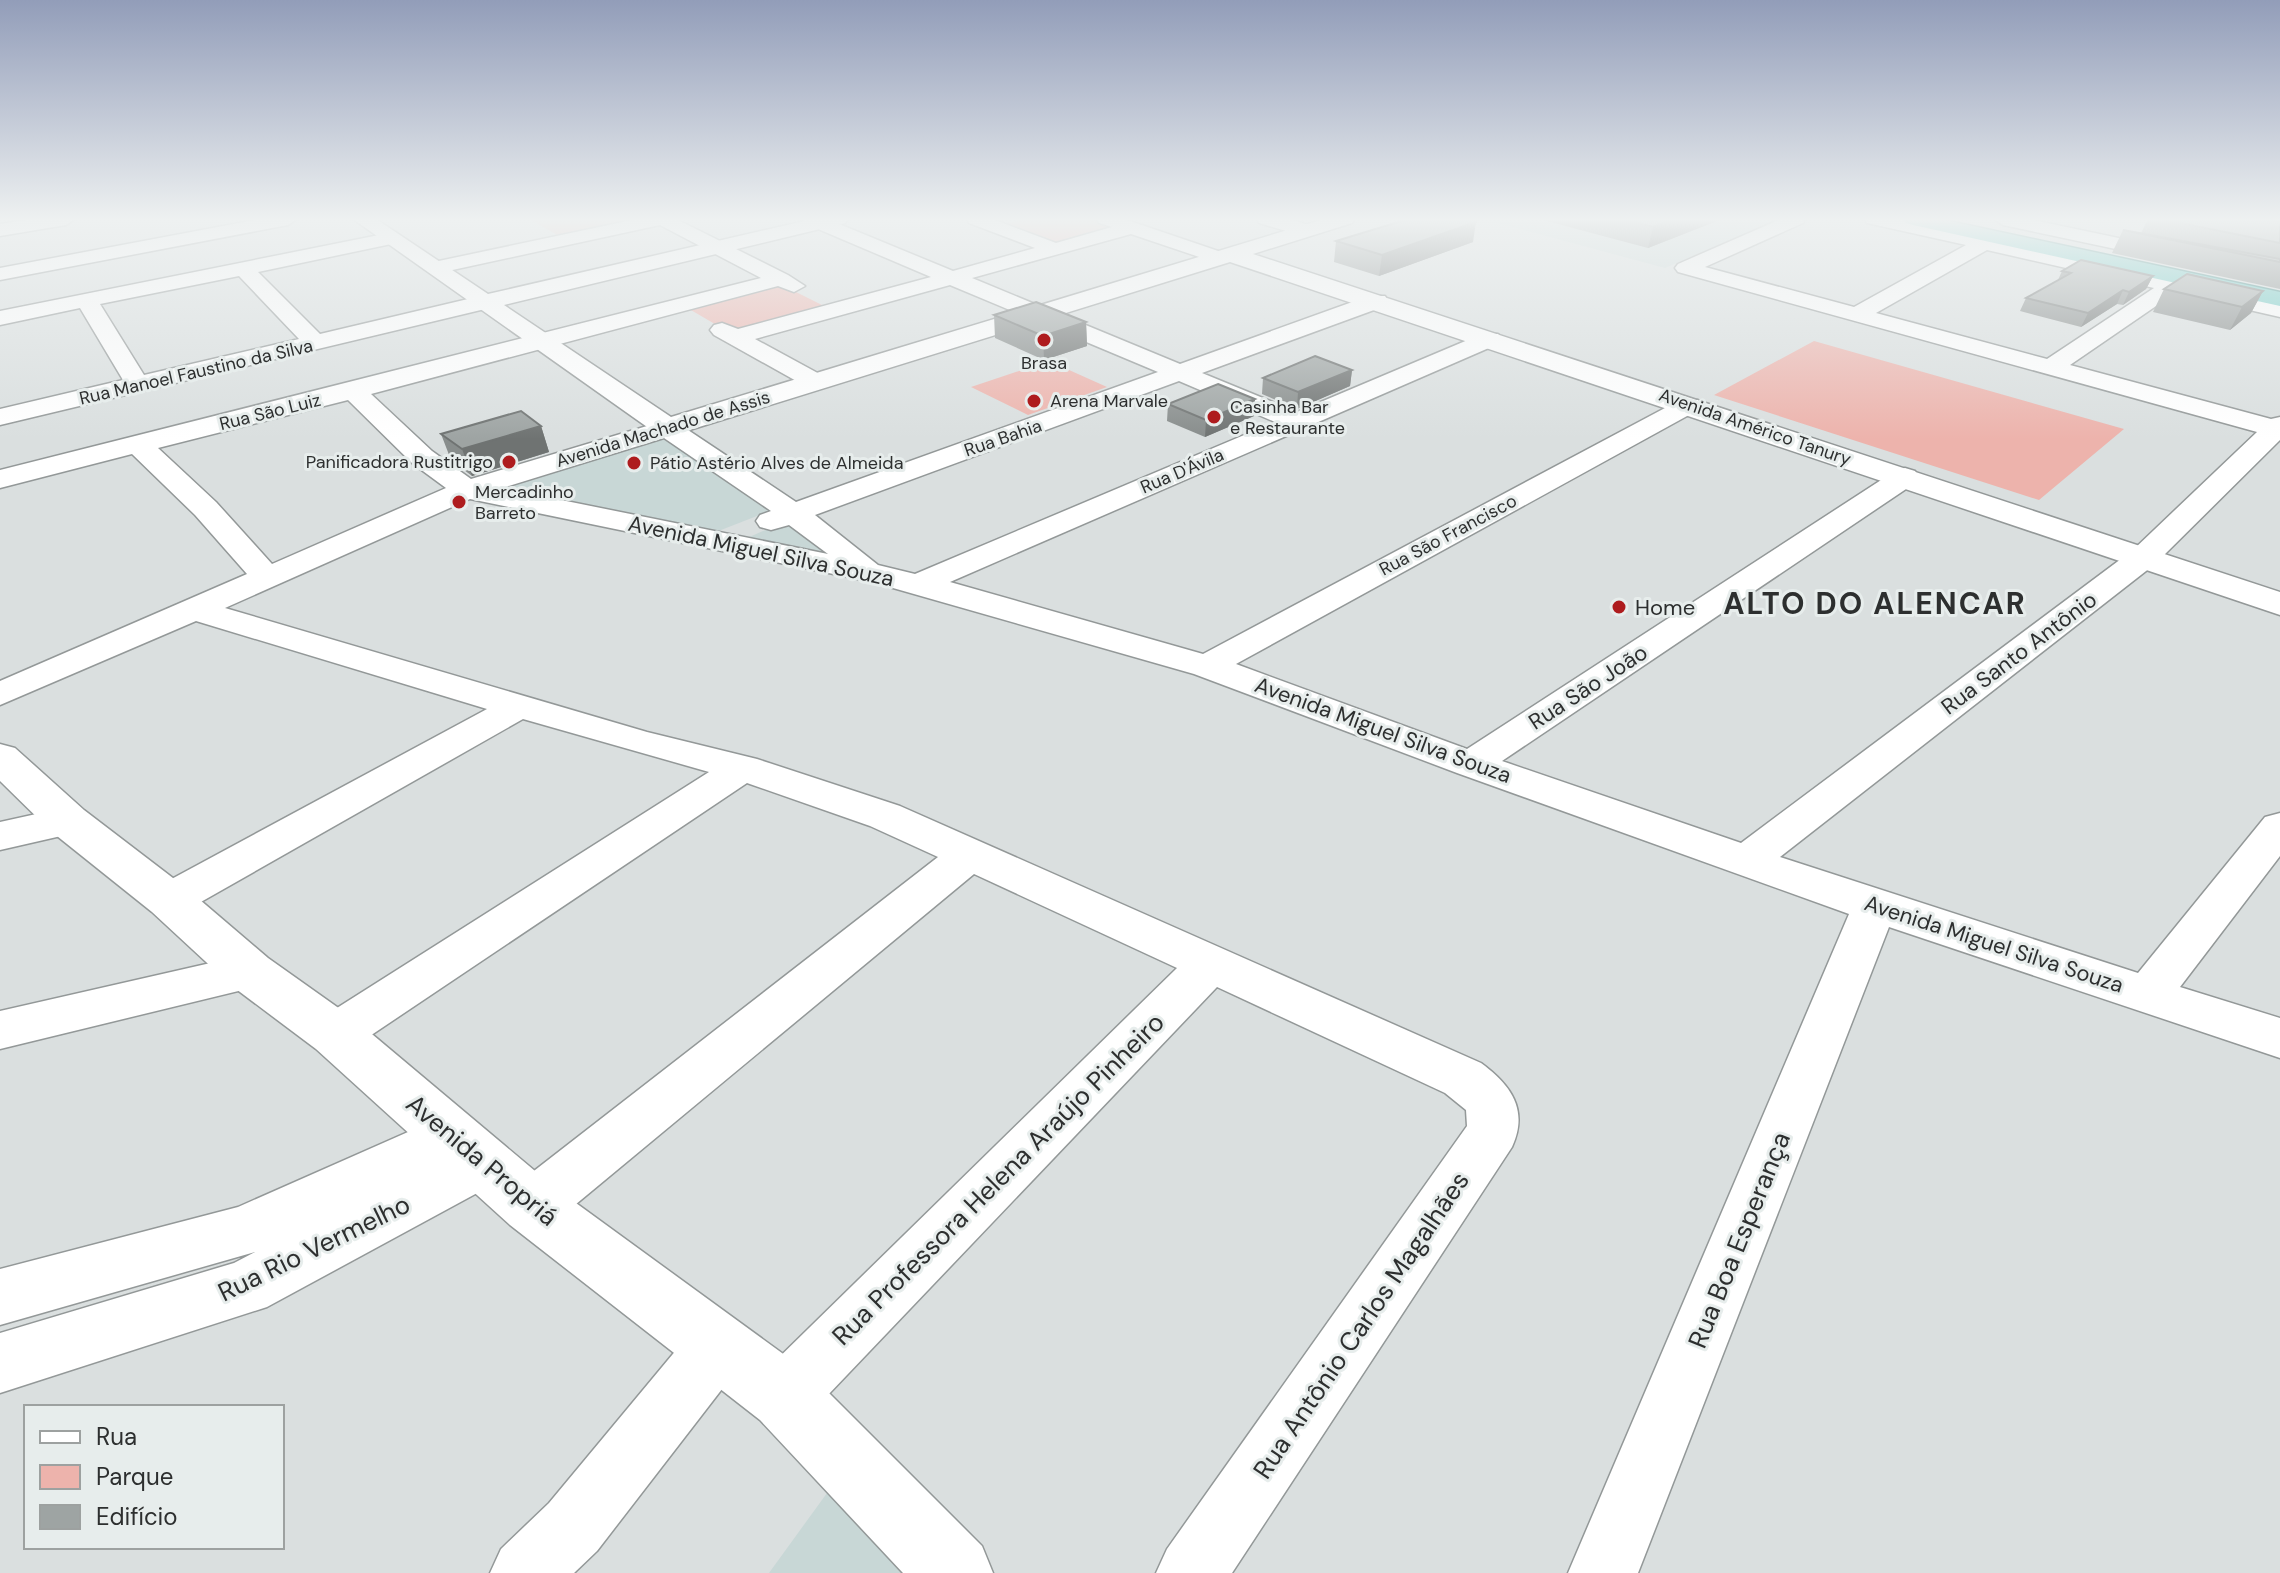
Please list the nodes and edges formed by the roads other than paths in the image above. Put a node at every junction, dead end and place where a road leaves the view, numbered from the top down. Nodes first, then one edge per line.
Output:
1 (123, 292) edge
2 (267, 292) edge
3 (471, 292) edge
4 (526, 292) edge
5 (730, 292) edge
6 (806, 292) edge
7 (896, 292) edge
8 (990, 292) edge
9 (1107, 292) edge
10 (1348, 292) edge
11 (1774, 292) edge
12 (1897, 292) edge
13 (2162, 292) edge
14 (2200, 292) edge
15 (2250, 292) edge
16 (2280, 299) edge
17 (86, 300) junction
18 (1377, 301) junction
19 (485, 302) junction
20 (679, 306) junction
21 (836, 309) junction
22 (2280, 310) edge
23 (1040, 313) junction
24 (1857, 315) junction
25 (0, 318) edge
26 (735, 337) junction
27 (316, 343) junction
28 (539, 343) junction
29 (1503, 343) junction
30 (2051, 367) junction
31 (1185, 373) junction
32 (816, 382) junction
33 (138, 385) junction
34 (353, 391) junction
35 (1689, 405) junction
36 (1333, 407) junction
37 (1360, 416) junction
38 (0, 417) edge
39 (1298, 422) junction
40 (667, 428) junction
41 (2278, 428) edge
42 (138, 445) junction
43 (1905, 477) junction
44 (0, 479) edge
45 (467, 490) junction
46 (792, 512) junction
47 (720, 544) junction
48 (1052, 557) dead end
49 (2144, 557) junction
50 (873, 573) junction
51 (1009, 576) dead end
52 (267, 578) junction
53 (919, 584) junction
54 (965, 596) junction
55 (2280, 604) edge
56 (196, 610) junction
57 (1207, 666) junction
58 (0, 694) edge
59 (518, 707) junction
60 (0, 757) edge
61 (1471, 764) junction
62 (743, 768) junction
63 (68, 821) junction
64 (2280, 827) edge
65 (0, 836) edge
66 (971, 853) junction
67 (1748, 860) junction
68 (169, 900) junction
69 (1875, 906) junction
70 (1212, 963) junction
71 (250, 972) junction
72 (2148, 994) junction
73 (0, 1030) edge
74 (335, 1034) junction
75 (2280, 1038) edge
76 (468, 1149) junction
77 (532, 1206) junction
78 (0, 1297) edge
79 (718, 1346) junction
80 (0, 1363) edge
81 (784, 1396) junction
82 (525, 1573) edge
83 (955, 1573) edge
84 (1191, 1573) edge
85 (1603, 1573) edge

1 - 17 street
2 - 27 street
3 - 19 street
4 - 19 street
5 - 20 street, Rua São Luiz
6 - 21 street
7 - 21 street
8 - 23 street
9 - 23 street, Avenida Machado de Assis
10 - 18 street, Avenida Américo Tanury
11 - 24 street
12 - 24 street
13 - 30 street
14 - 22 street
15 - 16 highway
17 - 25 street
17 - 33 street
18 - 29 street, Avenida Américo Tanury
18 - 31 street, Rua Bahia
19 - 27 street, Rua Manoel Faustino da Silva
19 - 28 street
20 - 26 street
20 - 28 street, Rua São Luiz
21 - 26 street
23 - 31 street
23 - 32 street, Avenida Machado de Assis
24 - 30 street
26 - 32 street
27 - 33 street, Rua Manoel Faustino da Silva
28 - 34 street, Rua São Luiz
28 - 40 street
29 - 35 street, Avenida Américo Tanury
29 - 36 street, Rua D'Ávila
29 - 37 street, Rua D'Ávila
30 - 41 street
31 - 39 street
31 - 46 street, Rua Bahia
32 - 40 street, Avenida Machado de Assis
33 - 38 street, Rua Manoel Faustino da Silva
34 - 42 street, Rua São Luiz
34 - 45 street
35 - 43 street, Avenida Américo Tanury
35 - 57 street, Rua São Francisco
36 - 37 street
36 - 39 street, Rua D'Ávila
37 - 48 street, Rua D'Ávila
39 - 53 street, Rua D'Ávila
40 - 45 street, Avenida Machado de Assis
40 - 46 street
41 - 49 street, Rua Santo Antônio
42 - 44 street, Rua São Luiz
42 - 52 street
43 - 49 street, Avenida Américo Tanury
43 - 61 street, Rua São João
45 - 47 street, Avenida Miguel Silva Souza
45 - 52 street, Avenida Machado de Assis
46 - 47 street, Rua Bahia
46 - 50 street
47 - 50 street, Avenida Miguel Silva Souza
49 - 55 street, Avenida Américo Tanury
49 - 67 street, Rua Santo Antônio
50 - 53 street, Avenida Miguel Silva Souza
51 - 54 street
52 - 56 street, Avenida Machado de Assis
53 - 54 street, Avenida Miguel Silva Souza
54 - 57 street, Avenida Miguel Silva Souza
56 - 58 street, Avenida Machado de Assis
56 - 59 street, Rua Antônio Carlos Magalhães
57 - 61 street, Avenida Miguel Silva Souza
59 - 62 street, Rua Antônio Carlos Magalhães
59 - 68 street
60 - 63 street, Avenida Propriá
61 - 67 street, Avenida Miguel Silva Souza
62 - 66 street, Rua Antônio Carlos Magalhães
62 - 74 street
63 - 65 street
63 - 68 street, Avenida Propriá
64 - 72 street
66 - 70 street, Rua Antônio Carlos Magalhães
66 - 77 street
67 - 69 street, Avenida Miguel Silva Souza
68 - 71 street, Avenida Propriá
69 - 72 street, Avenida Miguel Silva Souza
69 - 85 street, Rua Boa Esperança
70 - 81 street, Rua Professora Helena Araújo Pinheiro
70 - 84 street, Rua Antônio Carlos Magalhães
71 - 73 street
71 - 74 street, Avenida Propriá
72 - 75 street, Avenida Miguel Silva Souza
74 - 76 street, Avenida Propriá
76 - 77 street, Avenida Propriá
76 - 78 street, Rua Rio Vermelho
76 - 80 street, Rua Rio Vermelho
77 - 79 street, Avenida Propriá
79 - 81 street, Avenida Propriá
79 - 82 street
81 - 83 street, Avenida Propriá

